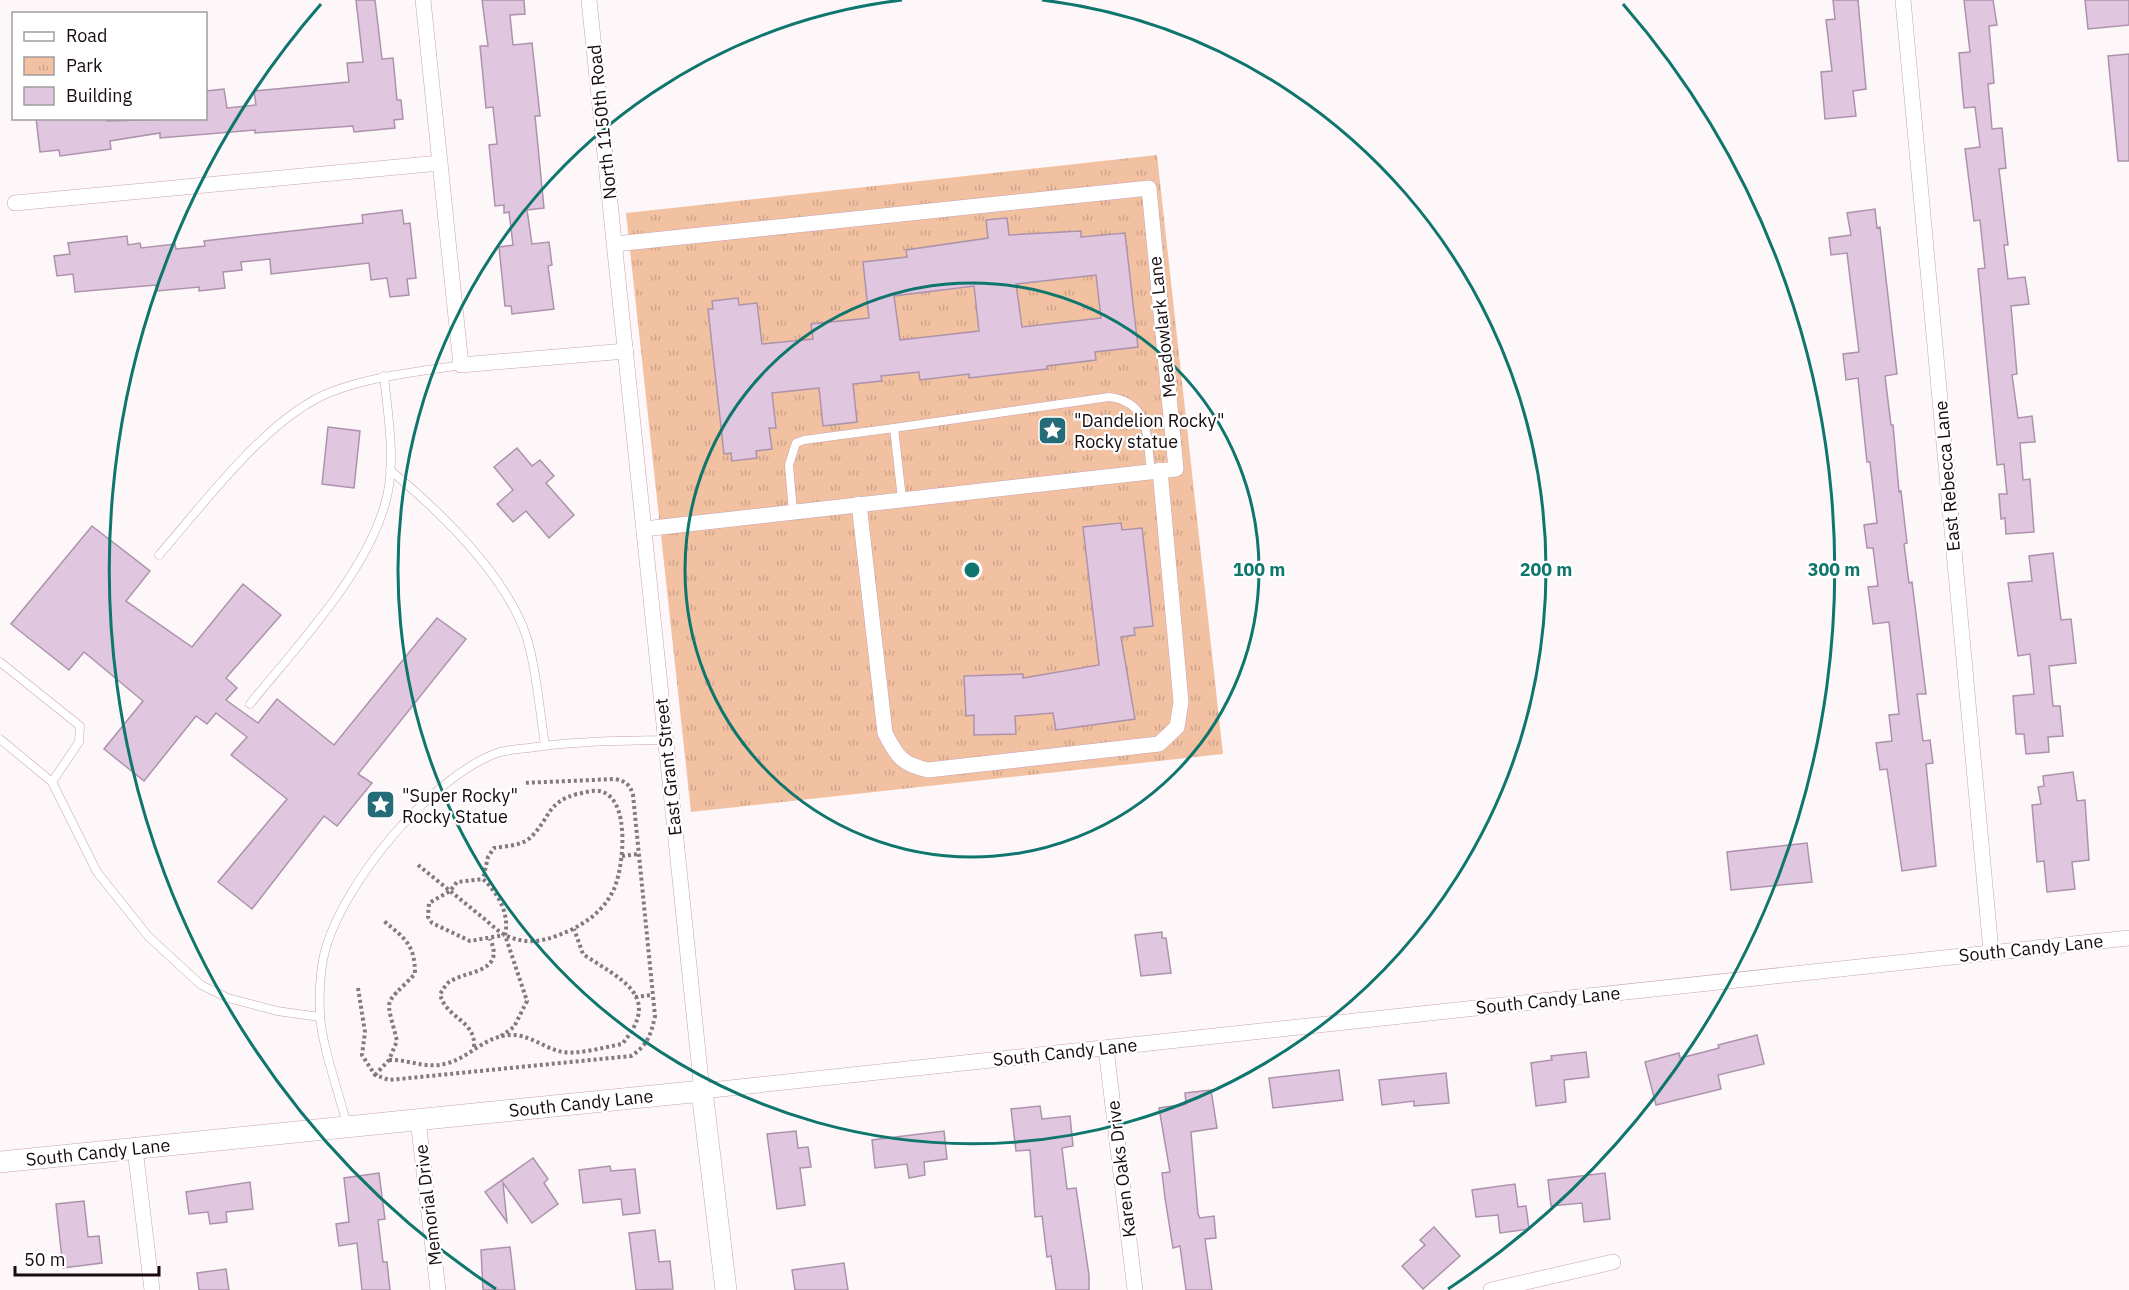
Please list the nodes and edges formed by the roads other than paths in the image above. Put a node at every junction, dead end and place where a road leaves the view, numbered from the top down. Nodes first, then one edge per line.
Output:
1 (423, 0) edge
2 (590, 0) edge
3 (1903, 0) edge
4 (440, 163) junction
5 (15, 203) dead end
6 (615, 244) junction
7 (626, 351) junction
8 (461, 365) junction
9 (384, 376) junction
10 (894, 428) junction
11 (390, 470) junction
12 (1155, 471) junction
13 (902, 499) junction
14 (859, 504) junction
15 (793, 512) junction
16 (644, 529) junction
17 (159, 555) dead end
18 (0, 662) edge
19 (250, 704) dead end
20 (0, 739) edge
21 (665, 740) junction
22 (545, 746) junction
23 (52, 782) junction
24 (2129, 938) edge
25 (1991, 951) junction
26 (320, 1017) junction
27 (1106, 1048) junction
28 (702, 1090) junction
29 (418, 1120) junction
30 (347, 1127) junction
31 (135, 1149) junction
32 (0, 1162) edge
33 (1613, 1262) dead end
34 (152, 1290) edge
35 (438, 1290) edge
36 (726, 1290) edge
37 (1135, 1290) edge
38 (1491, 1290) edge

1 - 4 street
2 - 6 street, North 1150th Road
3 - 25 street, East Rebecca Lane
4 - 5 street
4 - 8 street
6 - 7 street, East Grant Street
6 - 12 street, Meadowlark Lane
7 - 8 street
7 - 16 street, East Grant Street
8 - 9 lane
9 - 11 lane
9 - 17 lane
10 - 12 lane
10 - 13 lane
10 - 15 lane
11 - 19 lane
11 - 22 lane
12 - 13 street
12 - 14 street
13 - 14 street
14 - 15 street
15 - 16 street
16 - 21 street, East Grant Street
18 - 23 lane
20 - 23 lane
21 - 22 lane
21 - 28 street, East Grant Street
22 - 26 lane
23 - 26 lane
24 - 25 street, South Candy Lane
25 - 27 street, South Candy Lane
26 - 30 lane
27 - 28 street, South Candy Lane
27 - 37 street, Karen Oaks Drive
28 - 29 main road, South Candy Lane
28 - 36 main road, East Grant Street
29 - 30 main road, South Candy Lane
29 - 35 street, Memorial Drive
30 - 31 main road, South Candy Lane
31 - 32 main road, South Candy Lane
31 - 34 street
33 - 38 street

